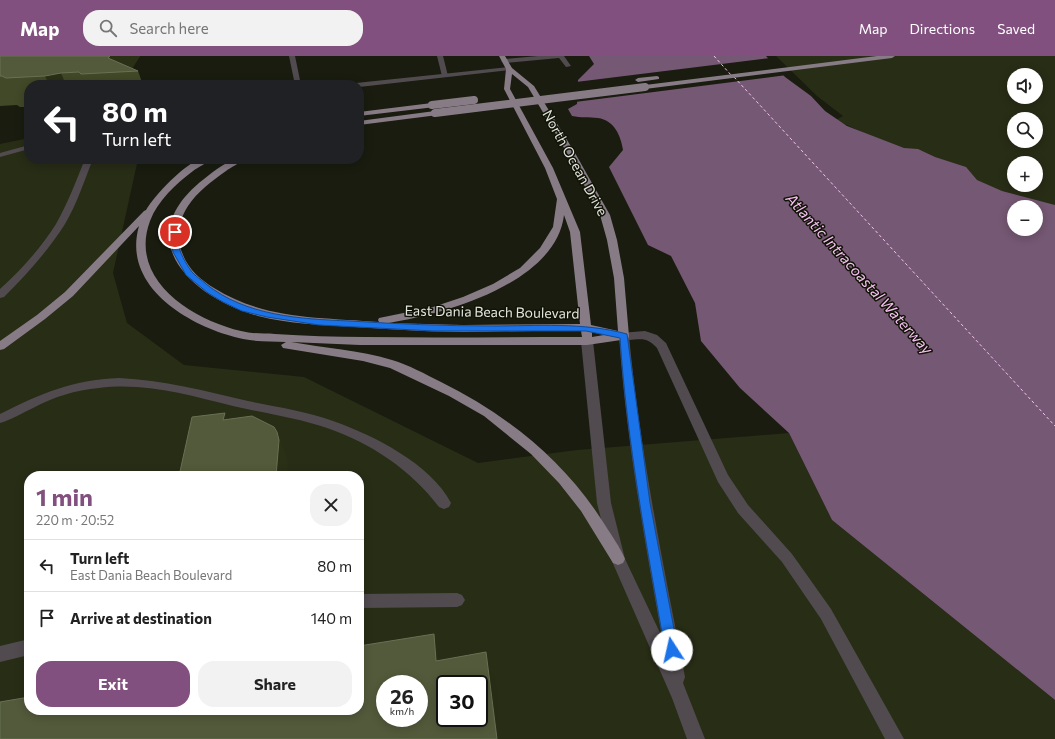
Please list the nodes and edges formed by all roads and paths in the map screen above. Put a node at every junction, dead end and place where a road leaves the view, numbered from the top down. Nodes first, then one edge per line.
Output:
1 (292, 56) edge
2 (440, 56) edge
3 (560, 56) edge
4 (892, 56) edge
5 (805, 59) dead end
6 (790, 61) dead end
7 (505, 62) edge
8 (568, 66) dead end
9 (445, 76) junction
10 (668, 76) dead end
11 (297, 80) edge
12 (630, 81) dead end
13 (364, 84) edge
14 (543, 91) dead end
15 (527, 93) dead end
16 (479, 99) dead end
17 (364, 113) edge
18 (364, 122) edge
19 (24, 149) edge
20 (0, 155) edge
21 (87, 164) edge
22 (199, 164) edge
23 (231, 164) edge
24 (561, 195) junction
25 (155, 204) junction
26 (0, 295) edge
27 (344, 323) junction
28 (243, 335) junction
29 (587, 335) junction
30 (624, 336) junction
31 (0, 346) edge
32 (0, 419) edge
33 (444, 503) dead end
34 (618, 559) junction
35 (457, 600) dead end
36 (364, 601) edge
37 (24, 648) edge
38 (0, 654) edge
39 (680, 696) junction
40 (696, 739) edge
41 (895, 739) edge

1 - 11 street
2 - 9 street
3 - 7 street
3 - 8 street
4 - 18 main road, bridge
5 - 6 main road
7 - 9 street
7 - 24 main road, North Ocean Drive
7 - 30 main road, North Ocean Drive
9 - 13 street
10 - 12 main road
14 - 15 main road
16 - 17 main road, bridge
19 - 20 street
21 - 26 street
22 - 25 main road, East Dania Beach Boulevard
23 - 27 main road, East Dania Beach Boulevard
24 - 27 main road
24 - 29 main road, North Ocean Drive
25 - 28 main road, East Dania Beach Boulevard
25 - 31 main road
27 - 29 main road, East Dania Beach Boulevard
28 - 29 main road, East Dania Beach Boulevard
28 - 34 main road
29 - 30 main road, East Dania Beach Boulevard
29 - 34 street, North Ocean Drive
30 - 39 street, North Ocean Drive
30 - 41 street
32 - 33 street
34 - 39 street, North Ocean Drive
35 - 36 street
37 - 38 street
39 - 40 street, North Ocean Drive

